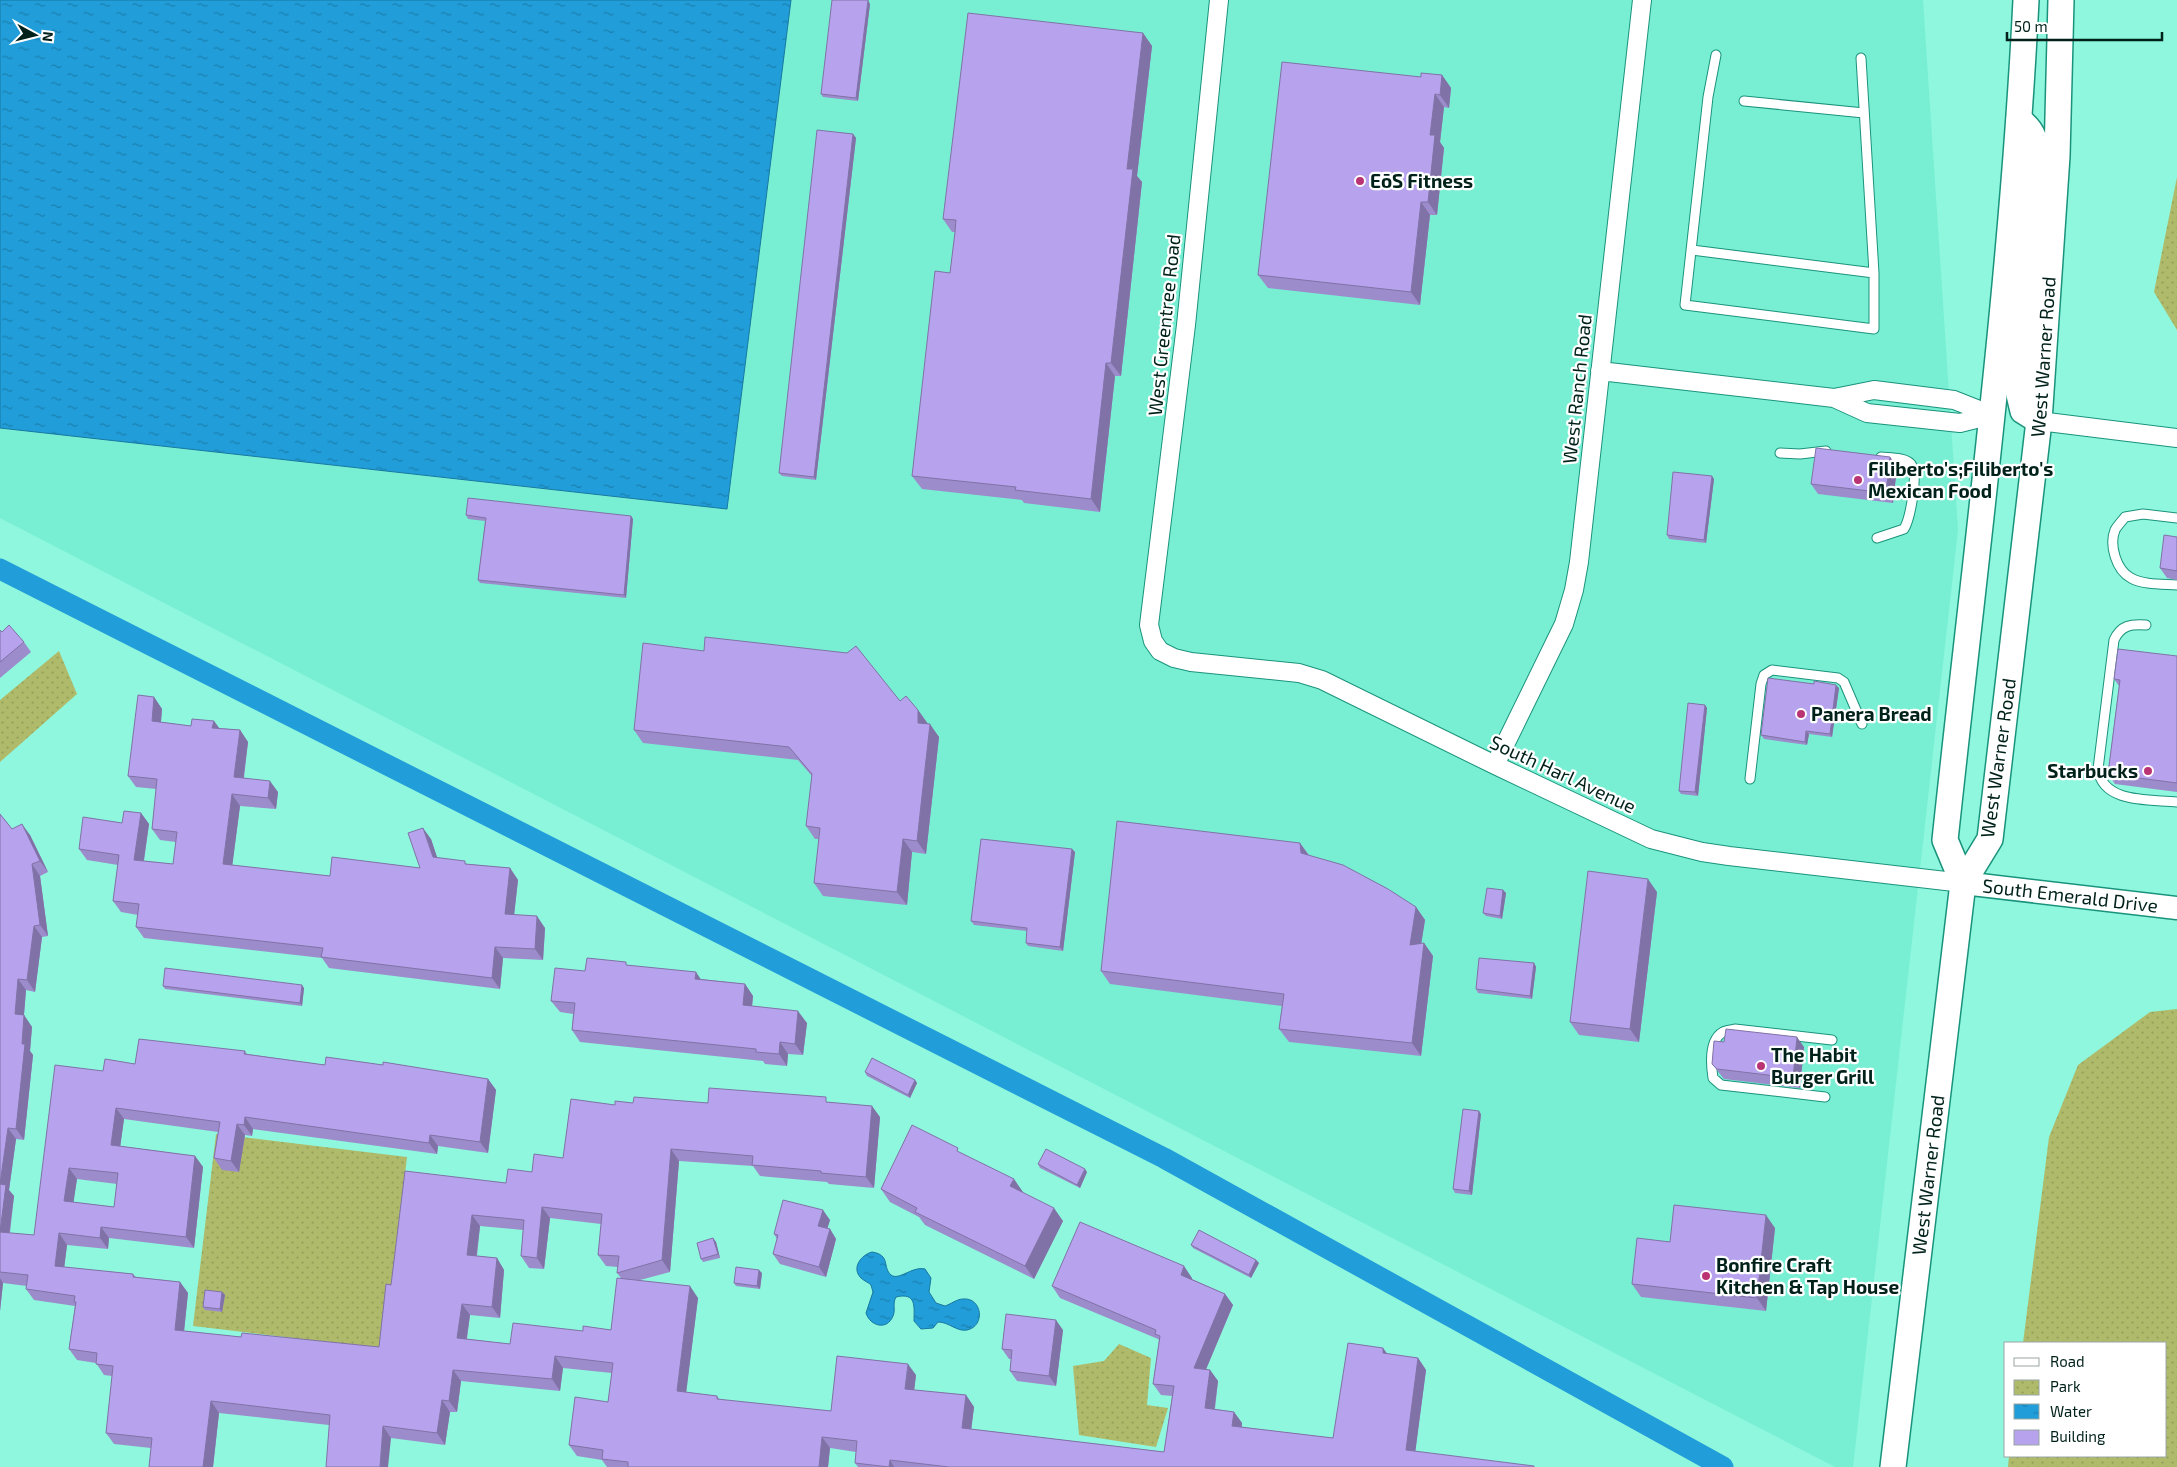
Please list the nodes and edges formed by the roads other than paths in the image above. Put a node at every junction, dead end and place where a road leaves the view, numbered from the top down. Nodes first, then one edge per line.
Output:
1 (1219, 0) edge
2 (1642, 0) edge
3 (2026, 0) edge
4 (2062, 0) edge
5 (1716, 55) dead end
6 (1861, 58) dead end
7 (1744, 101) dead end
8 (1864, 113) junction
9 (2019, 120) junction
10 (1692, 250) junction
11 (1874, 273) junction
12 (1600, 370) junction
13 (1834, 398) junction
14 (1992, 415) junction
15 (2039, 421) junction
16 (2177, 438) edge
17 (1836, 452) edge
18 (1780, 453) dead end
19 (1873, 456) edge
20 (2177, 518) edge
21 (1877, 538) dead end
22 (2177, 585) edge
23 (2146, 625) dead end
24 (1160, 651) joint
25 (1862, 724) dead end
26 (1495, 766) junction
27 (1750, 779) dead end
28 (2177, 802) edge
29 (1963, 883) junction
30 (2177, 908) edge
31 (1832, 1040) dead end
32 (1825, 1097) dead end
33 (1893, 1467) edge

1 - 24 street, West Greentree Road
2 - 12 street, West Ranch Road
3 - 9 main road, West Warner Road
4 - 15 main road, West Warner Road
5 - 10 lane
6 - 8 lane
7 - 8 lane
8 - 11 lane
9 - 14 main road, West Warner Road
9 - 15 main road
10 - 11 lane
10 - 11 lane
12 - 13 street
12 - 26 street, West Ranch Road
13 - 14 street
13 - 14 street
14 - 29 main road, West Warner Road
15 - 16 street
15 - 29 main road, West Warner Road
17 - 18 lane
19 - 21 lane
20 - 22 lane
23 - 28 lane
24 - 26 street, South Harl Avenue
25 - 27 lane
26 - 29 street, South Harl Avenue
29 - 30 street, South Emerald Drive
29 - 33 main road, West Warner Road
31 - 32 lane

